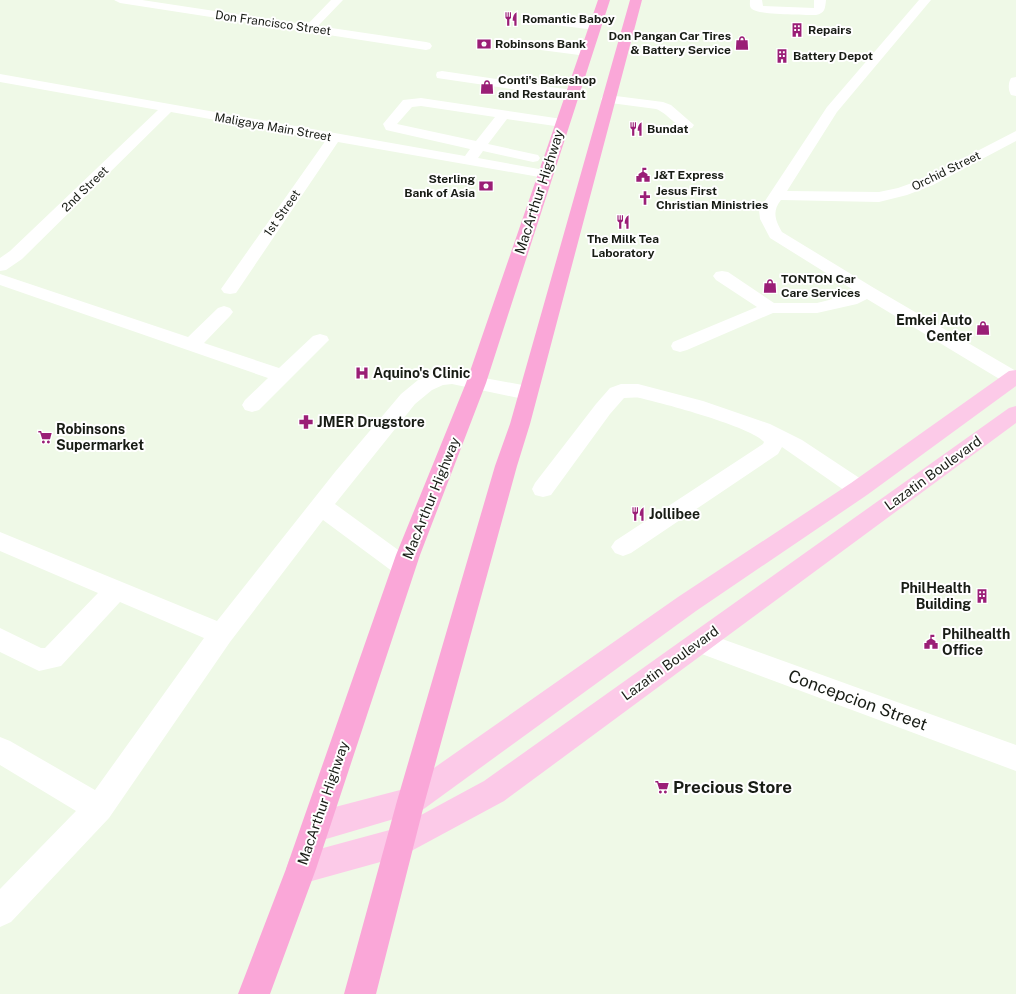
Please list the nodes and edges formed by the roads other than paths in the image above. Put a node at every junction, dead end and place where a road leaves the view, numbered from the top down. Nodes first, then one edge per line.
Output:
1 (120, 0) edge
2 (337, 0) edge
3 (604, 0) edge
4 (636, 0) edge
5 (756, 0) edge
6 (820, 0) edge
7 (926, 0) edge
8 (150, 2) edge
9 (535, 20) dead end
10 (596, 26) junction
11 (310, 28) junction
12 (514, 43) dead end
13 (426, 46) dead end
14 (587, 52) junction
15 (442, 75) dead end
16 (0, 78) edge
17 (14, 81) junction
18 (1016, 81) edge
19 (0, 92) edge
20 (1016, 92) edge
21 (572, 94) junction
22 (608, 99) junction
23 (168, 108) junction
24 (504, 114) junction
25 (562, 123) junction
26 (687, 125) dead end
27 (1016, 135) edge
28 (334, 138) junction
29 (479, 146) junction
30 (468, 161) junction
31 (548, 168) junction
32 (776, 194) junction
33 (0, 266) edge
34 (722, 276) dead end
35 (0, 279) edge
36 (230, 289) dead end
37 (868, 292) junction
38 (770, 308) junction
39 (224, 312) dead end
40 (320, 340) dead end
41 (191, 345) junction
42 (680, 346) dead end
43 (282, 376) junction
44 (1014, 377) edge
45 (476, 383) junction
46 (528, 393) junction
47 (252, 405) dead end
48 (1016, 413) edge
49 (762, 429) junction
50 (859, 489) junction
51 (543, 490) dead end
52 (321, 506) junction
53 (0, 540) edge
54 (623, 547) dead end
55 (404, 567) junction
56 (116, 590) junction
57 (221, 634) junction
58 (0, 639) edge
59 (700, 642) junction
60 (0, 750) edge
61 (1016, 758) edge
62 (411, 801) junction
63 (99, 808) junction
64 (316, 827) junction
65 (402, 841) junction
66 (301, 869) junction
67 (0, 912) edge
68 (254, 994) edge
69 (360, 994) edge

1 - 8 street, Don Francisco Street
2 - 11 street
3 - 10 highway, MacArthur Highway
4 - 22 highway
5 - 6 street
7 - 32 street
8 - 11 street, Don Francisco Street
9 - 10 street
10 - 14 highway, MacArthur Highway
11 - 13 street, Don Francisco Street
12 - 14 street
14 - 21 highway, MacArthur Highway
15 - 21 street
16 - 17 street, Maligaya Main Street
17 - 19 street
17 - 23 street, Maligaya Main Street
18 - 20 street
21 - 25 highway, MacArthur Highway
22 - 26 street
22 - 46 highway
23 - 28 street, Maligaya Main Street
23 - 33 street, 2nd Street
24 - 25 street
24 - 29 street
24 - 29 street
25 - 31 highway, MacArthur Highway
27 - 32 street, Orchid Street
28 - 30 street, Maligaya Main Street
28 - 36 street, 1st Street
29 - 30 street
29 - 31 street
30 - 31 street, Maligaya Main Street
31 - 45 highway, MacArthur Highway
32 - 37 street
34 - 38 street
35 - 41 street
37 - 38 street
37 - 44 street
38 - 42 street
39 - 41 street
40 - 43 street
41 - 43 street
43 - 47 street
44 - 50 main road
45 - 46 street
45 - 52 street
45 - 55 highway, MacArthur Highway
46 - 62 highway
48 - 59 main road, Lazatin Boulevard
49 - 50 street
49 - 51 street
49 - 54 street
50 - 62 main road
52 - 55 street
52 - 57 street
53 - 56 street
55 - 64 highway, MacArthur Highway
56 - 57 street
56 - 58 street
57 - 63 street
59 - 61 street, Concepcion Street
59 - 65 main road, Lazatin Boulevard
60 - 63 street
62 - 64 main road
62 - 65 highway
63 - 67 street
64 - 66 highway, MacArthur Highway
65 - 66 main road, Lazatin Boulevard
65 - 69 highway
66 - 68 highway, MacArthur Highway

